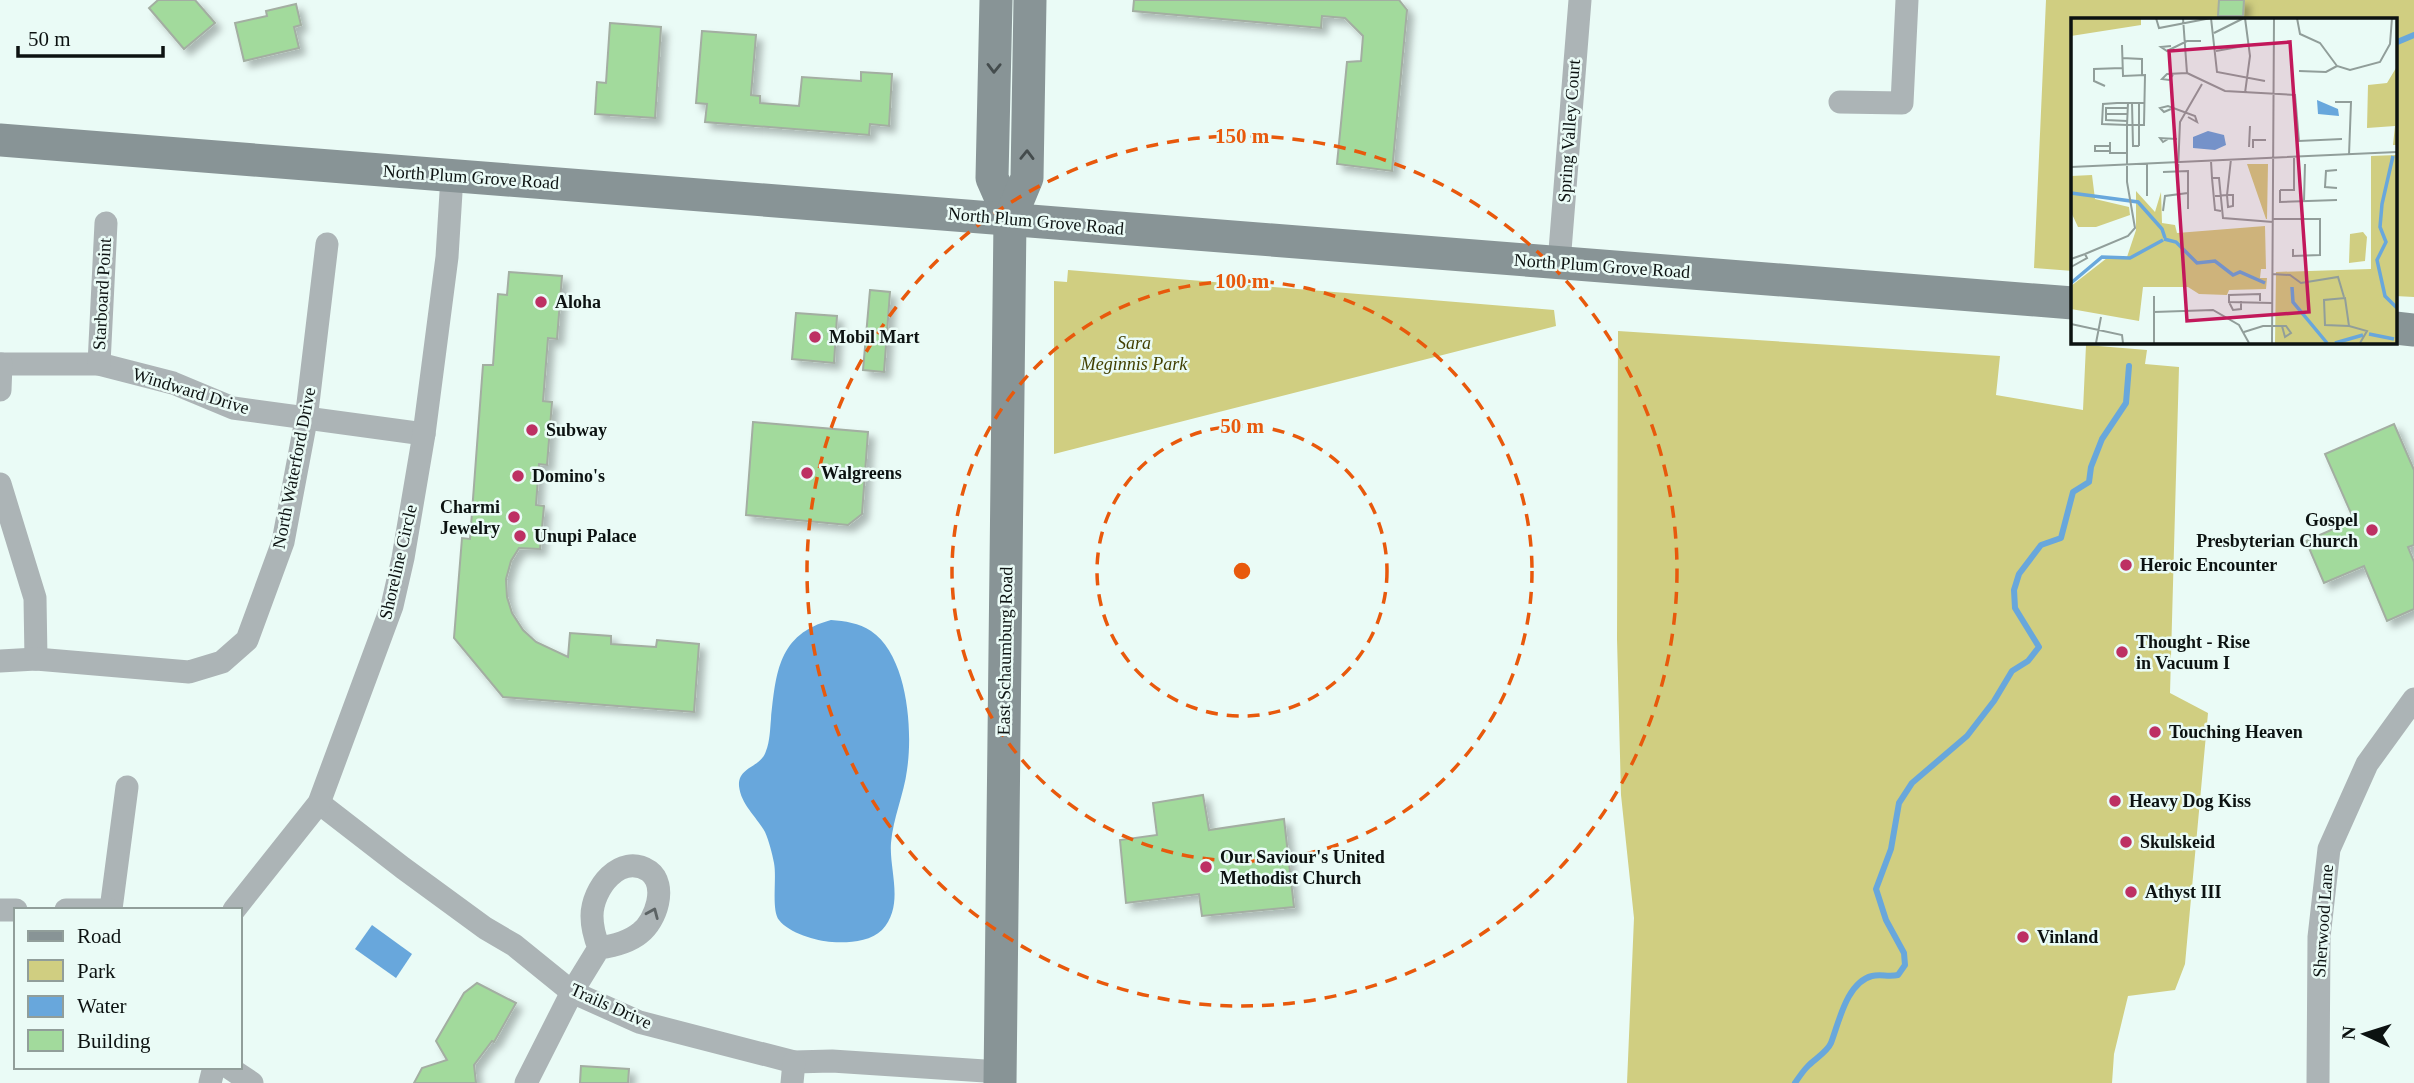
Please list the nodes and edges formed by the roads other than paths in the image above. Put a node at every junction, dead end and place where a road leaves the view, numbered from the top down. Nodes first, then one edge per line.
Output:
1 (996, 0) edge
2 (1030, 0) edge
3 (1580, 0) edge
4 (1907, 0) edge
5 (1840, 102) dead end
6 (0, 140) edge
7 (452, 176) junction
8 (1010, 219) junction
9 (106, 223) dead end
10 (327, 244) dead end
11 (1559, 263) junction
12 (2071, 303) edge
13 (2396, 328) edge
14 (2414, 330) edge
15 (1, 364) edge
16 (99, 364) junction
17 (0, 390) edge
18 (306, 420) junction
19 (424, 434) junction
20 (0, 484) edge
21 (36, 659) junction
22 (0, 661) edge
23 (2414, 699) edge
24 (127, 787) dead end
25 (319, 803) junction
26 (111, 908) edge
27 (236, 908) edge
28 (599, 948) dead end
29 (572, 992) junction
30 (231, 1069) edge
31 (793, 1073) edge
32 (1000, 1077) edge
33 (252, 1083) edge
34 (526, 1083) edge
35 (2318, 1083) edge

1 -> 8 street, East Schaumburg Road
8 -> 2 street, East Schaumburg Road
3 - 11 street, Spring Valley Court
4 - 5 street
6 - 7 street, North Plum Grove Road
7 - 8 street, North Plum Grove Road
7 - 19 street, Shoreline Circle
8 - 11 street, North Plum Grove Road
8 - 32 street, East Schaumburg Road
9 - 16 street, Starboard Point
10 - 18 street, North Waterford Drive
11 - 12 street, North Plum Grove Road
13 - 14 street
15 - 16 street, Windward Drive
15 - 17 street
16 - 18 street, Windward Drive
18 - 19 street, Windward Drive
18 - 21 street, North Waterford Drive
19 - 25 street, Shoreline Circle
20 - 21 street
21 - 22 street, North Waterford Drive
23 - 35 street, Sherwood Lane
24 - 26 street
25 - 27 street, Shoreline Circle
25 - 29 street, Trails Drive
28 - 29 street
29 - 31 street, Trails Drive
29 - 34 street
30 - 33 street
31 - 32 street, Trails Drive

